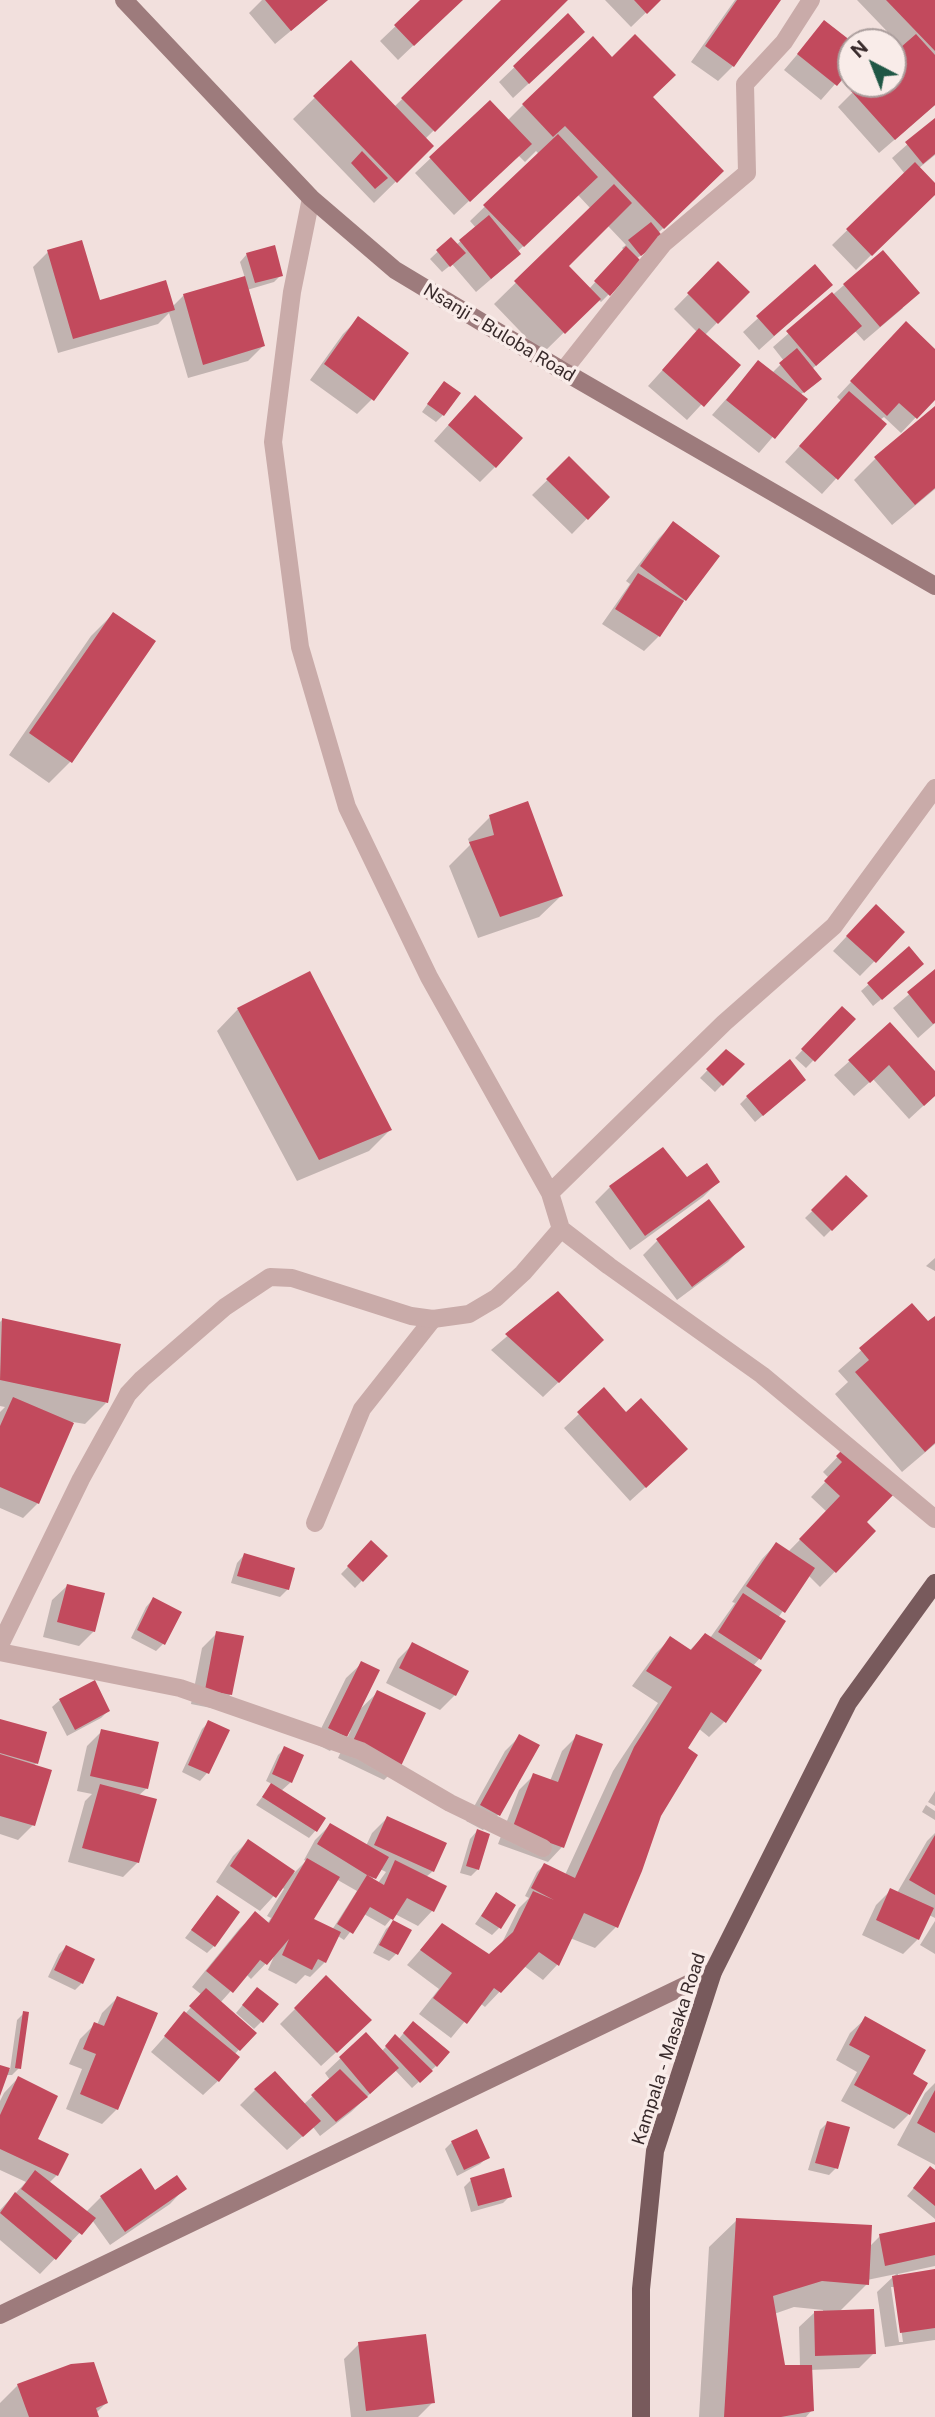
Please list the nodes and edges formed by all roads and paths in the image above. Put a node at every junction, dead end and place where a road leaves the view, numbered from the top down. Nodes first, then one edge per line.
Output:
1 (124, 0) edge
2 (811, 0) edge
3 (311, 198) junction
4 (563, 371) junction
5 (935, 586) edge
6 (935, 788) edge
7 (550, 1193) junction
8 (561, 1229) junction
9 (433, 1319) junction
10 (935, 1519) edge
11 (315, 1523) dead end
12 (935, 1583) edge
13 (0, 1646) edge
14 (0, 1651) edge
15 (543, 1848) dead end
16 (713, 1972) junction
17 (0, 2315) edge
18 (641, 2417) edge

1 - 3 main road, Nsanji - Buloba Road
2 - 4 street
3 - 4 main road, Nsanji - Buloba Road
3 - 7 street
4 - 5 main road, Nsanji - Buloba Road
6 - 7 street
7 - 8 street
8 - 9 street
8 - 10 street
9 - 11 street
9 - 13 street
12 - 16 main road, Kampala - Masaka Road
14 - 15 street
16 - 17 main road
16 - 18 main road, Kampala - Masaka Road

